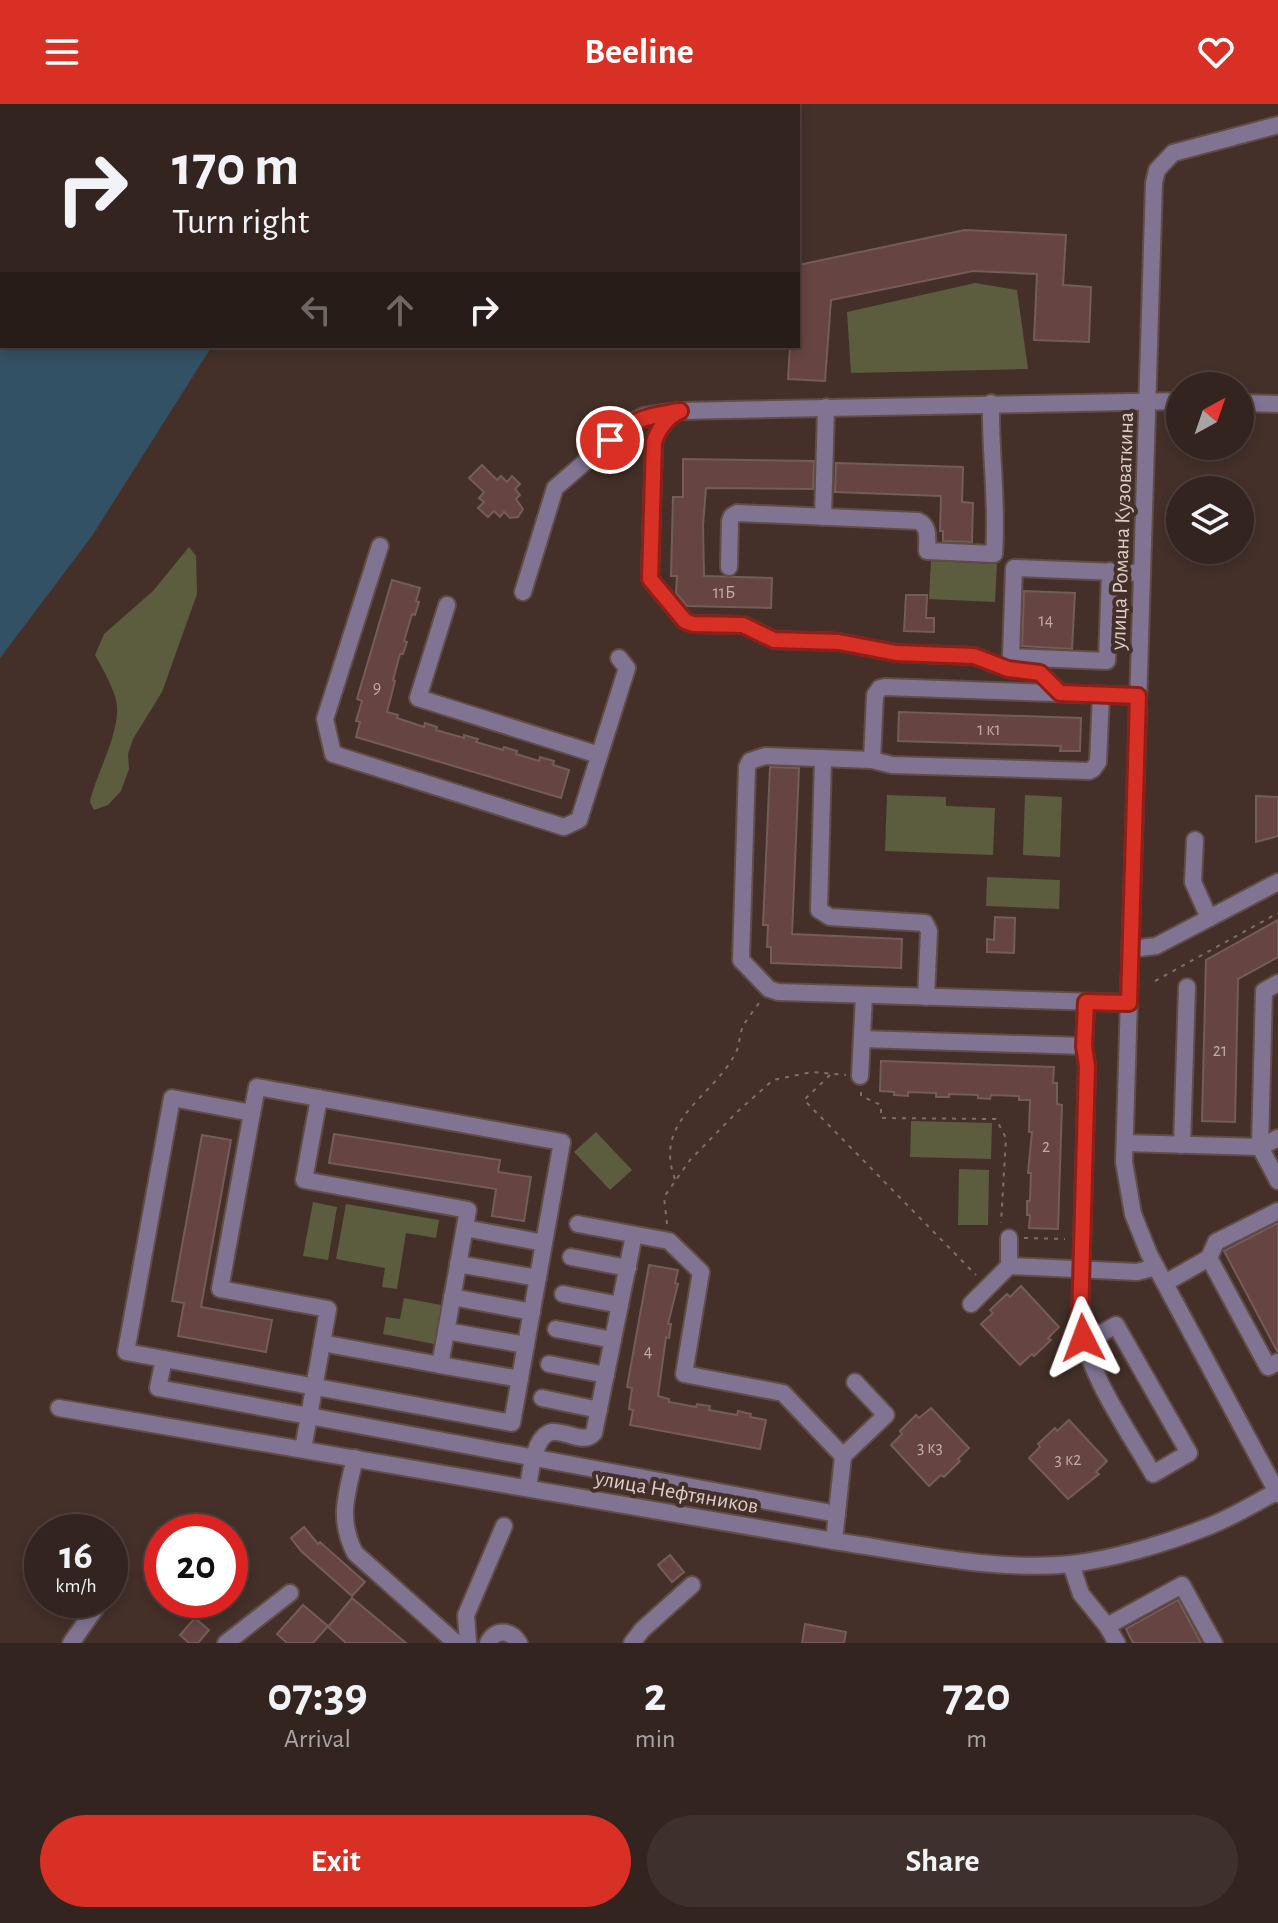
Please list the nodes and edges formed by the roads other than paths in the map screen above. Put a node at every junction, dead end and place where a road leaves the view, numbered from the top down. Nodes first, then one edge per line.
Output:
1 (1278, 125) edge
2 (1147, 400) junction
3 (1166, 401) edge
4 (991, 403) junction
5 (1254, 403) edge
6 (1278, 404) edge
7 (826, 407) junction
8 (680, 411) junction
9 (823, 517) junction
10 (380, 546) dead end
11 (729, 567) dead end
12 (1110, 571) junction
13 (1142, 573) junction
14 (523, 592) dead end
15 (447, 605) dead end
16 (619, 658) dead end
17 (1060, 693) junction
18 (1101, 695) junction
19 (1138, 696) junction
20 (599, 755) junction
21 (823, 758) junction
22 (872, 760) junction
23 (1195, 840) dead end
24 (1278, 882) edge
25 (1209, 918) junction
26 (1131, 949) junction
27 (1278, 983) edge
28 (1187, 987) dead end
29 (864, 995) junction
30 (926, 997) junction
31 (1086, 1002) junction
32 (1129, 1003) junction
33 (862, 1039) junction
34 (1084, 1046) junction
35 (860, 1076) dead end
36 (319, 1098) junction
37 (252, 1113) junction
38 (1278, 1138) edge
39 (1125, 1143) junction
40 (1182, 1145) junction
41 (1260, 1147) junction
42 (1278, 1181) edge
43 (1278, 1211) edge
44 (578, 1224) dead end
45 (465, 1228) junction
46 (634, 1235) junction
47 (1009, 1238) road end
48 (544, 1243) junction
49 (571, 1257) dead end
50 (1209, 1258) junction
51 (458, 1264) junction
52 (1009, 1266) junction
53 (1156, 1267) junction
54 (628, 1268) junction
55 (1081, 1269) junction
56 (538, 1278) junction
57 (1165, 1283) junction
58 (563, 1294) dead end
59 (452, 1297) junction
60 (971, 1304) dead end
61 (620, 1305) junction
62 (532, 1312) junction
63 (556, 1329) dead end
64 (446, 1331) junction
65 (613, 1340) junction
66 (322, 1343) junction
67 (1084, 1343) junction
68 (526, 1345) junction
69 (164, 1359) junction
70 (1278, 1362) edge
71 (549, 1364) dead end
72 (440, 1365) junction
73 (606, 1375) junction
74 (520, 1379) junction
75 (855, 1382) dead end
76 (314, 1387) junction
77 (542, 1398) dead end
78 (59, 1408) dead end
79 (599, 1410) junction
80 (309, 1416) junction
81 (303, 1449) junction
82 (843, 1456) junction
83 (533, 1457) junction
84 (355, 1458) junction
85 (528, 1488) junction
86 (1278, 1492) edge
87 (837, 1514) junction
88 (504, 1526) dead end
89 (834, 1541) junction
90 (1071, 1564) junction
91 (692, 1585) dead end
92 (290, 1593) dead end
93 (89, 1618) edge
94 (1107, 1626) junction
95 (71, 1643) edge
96 (226, 1643) edge
97 (456, 1643) edge
98 (468, 1643) edge
99 (488, 1643) edge
100 (519, 1643) edge
101 (632, 1643) edge
102 (1117, 1643) edge
103 (1214, 1643) edge

1 - 2 street, улица Романа Кузоваткина
2 - 3 street
2 - 4 street
2 - 13 street, улица Романа Кузоваткина
4 - 7 street
4 - 9 street
5 - 6 street
7 - 8 street
7 - 9 street
8 - 14 street
8 - 17 street
9 - 11 street
10 - 20 street
12 - 12 street
12 - 13 street
13 - 19 street, улица Романа Кузоваткина
15 - 20 street
16 - 20 street
17 - 18 street
17 - 22 street
18 - 19 street
18 - 22 street
19 - 26 street, улица Романа Кузоваткина
21 - 22 street
21 - 29 street
21 - 30 street
23 - 25 street
24 - 25 street
25 - 26 street
26 - 32 street, улица Романа Кузоваткина
27 - 41 street
28 - 40 street
29 - 30 street
29 - 33 street
30 - 31 street
31 - 32 street
31 - 34 street
32 - 39 street, улица Романа Кузоваткина
33 - 34 street
33 - 35 street
34 - 55 street
36 - 37 street
36 - 45 street
36 - 48 street
37 - 66 street
37 - 69 street
38 - 41 street
39 - 40 street
39 - 53 street, улица Романа Кузоваткина
40 - 41 street
41 - 42 street
43 - 50 street
44 - 46 street
45 - 48 street
45 - 51 street
46 - 54 street
46 - 82 street
47 - 52 street
48 - 56 street
49 - 54 street
50 - 57 street
50 - 70 street
51 - 56 street
51 - 59 street
52 - 55 street
52 - 60 street
53 - 55 street
53 - 57 street, улица Романа Кузоваткина
54 - 61 street
55 - 67 street
56 - 62 street
57 - 86 street, улица Романа Кузоваткина
58 - 61 street
59 - 62 street
59 - 64 street
61 - 65 street
62 - 68 street
63 - 65 street
64 - 68 street
64 - 72 street
65 - 73 street
66 - 72 street
66 - 76 street
67 - 67 street
68 - 74 street
69 - 76 street
69 - 80 street
71 - 73 street
72 - 74 street
73 - 79 street
74 - 76 street
75 - 82 street
76 - 80 street
77 - 79 street
78 - 81 street, улица Нефтяников
79 - 83 street
80 - 81 street
80 - 83 street
81 - 84 street, улица Нефтяников
82 - 87 street
83 - 85 street
83 - 87 street
84 - 85 street, улица Нефтяников
84 - 97 street
85 - 89 street, улица Нефтяников
86 - 90 street, улица Нефтяников
87 - 89 street
88 - 98 street
89 - 90 street, улица Нефтяников
90 - 94 street
91 - 101 street
92 - 96 street
93 - 95 street
94 - 102 street
94 - 103 street
99 - 100 street

